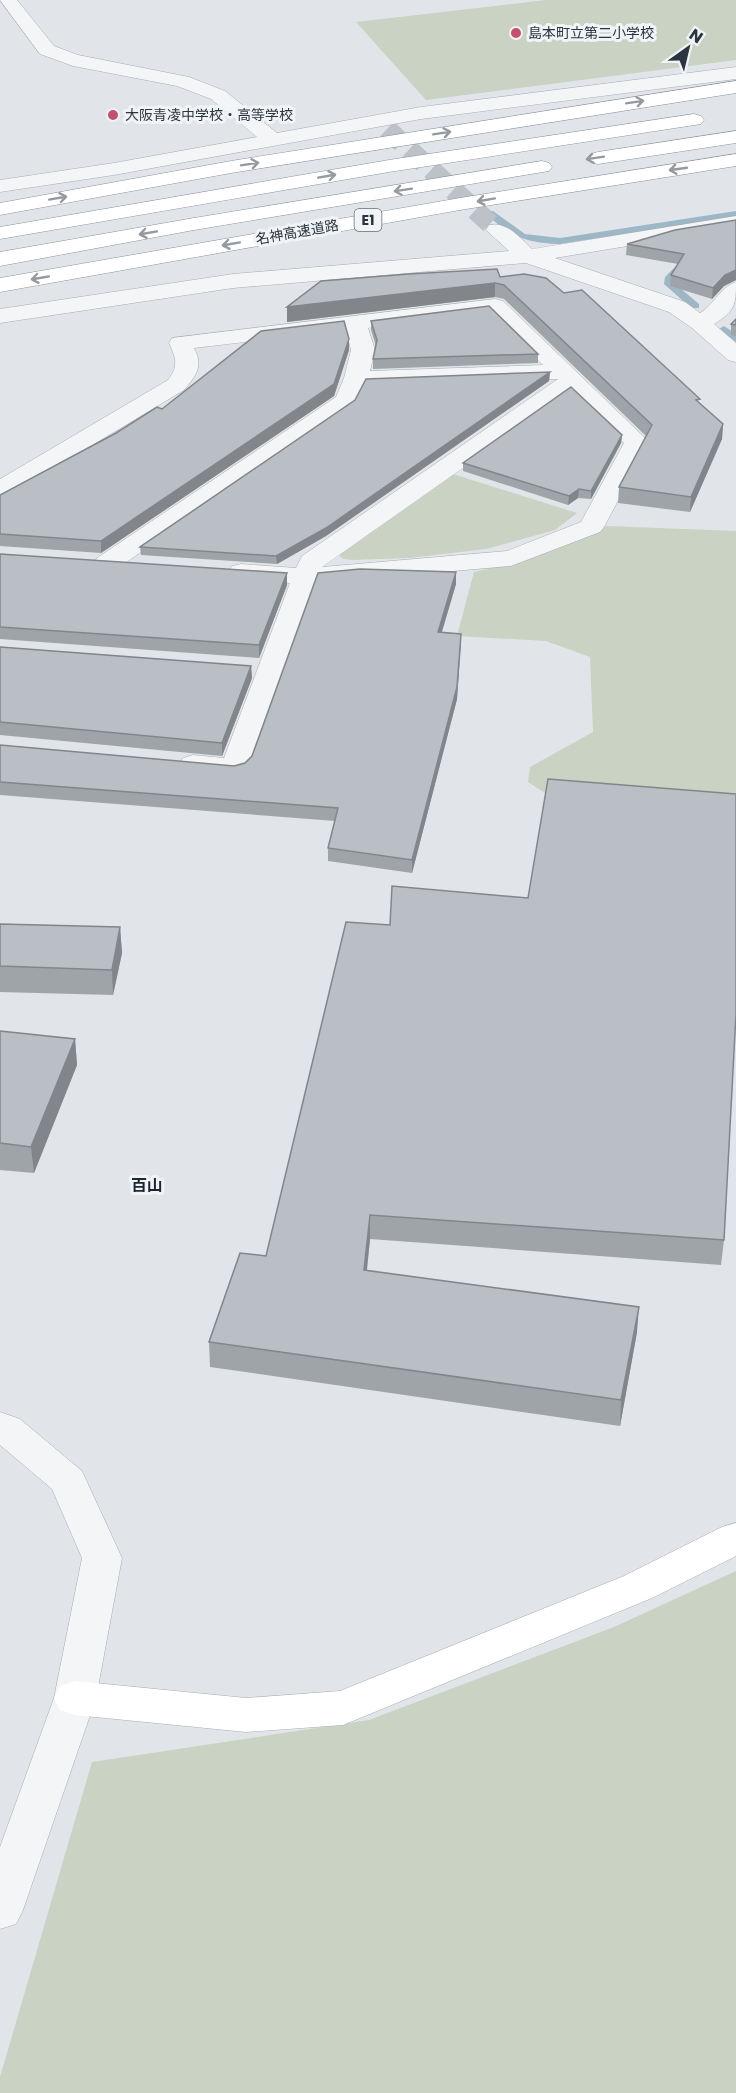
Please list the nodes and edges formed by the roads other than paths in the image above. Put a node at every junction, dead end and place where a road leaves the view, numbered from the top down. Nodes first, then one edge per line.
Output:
1 (8, 0) edge
2 (736, 73) edge
3 (736, 87) edge
4 (714, 117) dead end
5 (736, 136) edge
6 (272, 139) junction
7 (736, 160) edge
8 (0, 186) edge
9 (0, 209) edge
10 (736, 222) edge
11 (497, 230) tunnel mouth
12 (0, 233) edge
13 (528, 256) junction
14 (0, 259) edge
15 (0, 285) edge
16 (736, 289) edge
17 (0, 316) edge
18 (355, 323) junction
19 (700, 323) junction
20 (736, 355) edge
21 (567, 375) junction
22 (356, 378) junction
23 (0, 490) edge
24 (141, 566) edge
25 (223, 571) edge
26 (304, 576) junction
27 (164, 762) edge
28 (0, 1426) edge
29 (736, 1538) edge
30 (75, 1698) junction
31 (1, 1902) edge

1 - 6 street
2 - 6 street
9 -> 3 main road
12 -> 4 main road
5 -> 14 main road, 名神高速道路 / E1
6 - 8 street
7 -> 15 main road, 名神高速道路 / E1
10 - 13 street
11 - 13 street
13 - 17 street
13 - 19 street
16 - 19 street
18 - 21 street
18 - 22 street
18 - 23 street
19 - 20 street
21 - 22 street
21 - 26 street
21 - 26 street
22 - 24 street
25 - 26 street
26 - 27 street
28 - 30 street
29 - 30 main road
30 - 31 street

